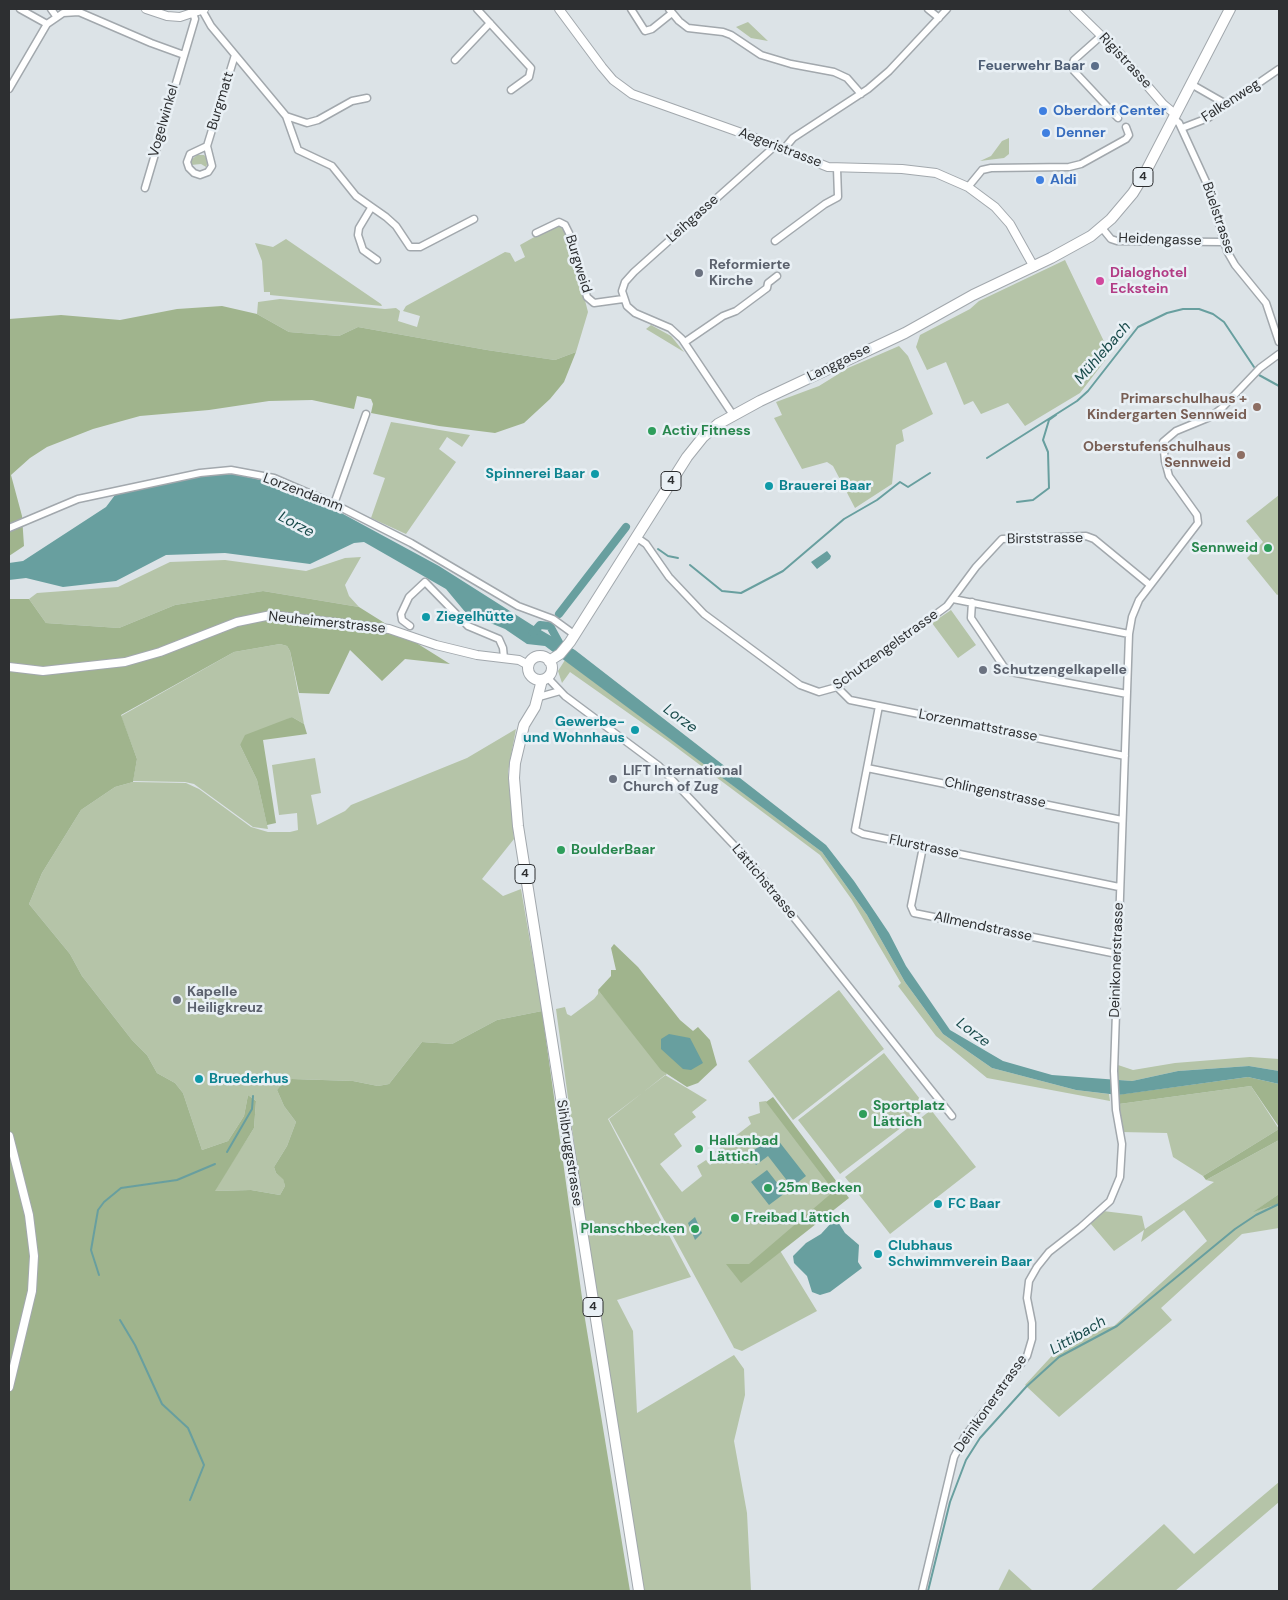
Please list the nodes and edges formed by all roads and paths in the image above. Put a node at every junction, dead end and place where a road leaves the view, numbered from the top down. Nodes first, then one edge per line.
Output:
1 (20, 9) edge
2 (51, 9) edge
3 (146, 9) edge
4 (203, 9) edge
5 (477, 9) edge
6 (560, 9) edge
7 (631, 9) edge
8 (928, 9) edge
9 (947, 9) edge
10 (1074, 9) edge
11 (1230, 9) edge
12 (670, 11) edge
13 (193, 13) junction
14 (56, 16) junction
15 (939, 18) junction
16 (490, 23) junction
17 (47, 24) junction
18 (1101, 36) junction
19 (184, 55) junction
20 (235, 55) junction
21 (455, 60) dead end
22 (1279, 69) edge
23 (1191, 84) junction
24 (9, 89) edge
25 (511, 90) dead end
26 (861, 94) junction
27 (368, 98) dead end
28 (1226, 104) junction
29 (286, 116) junction
30 (1174, 116) junction
31 (1118, 118) dead end
32 (1126, 127) dead end
33 (1182, 128) junction
34 (207, 146) junction
35 (775, 146) junction
36 (783, 150) junction
37 (837, 168) junction
38 (968, 187) junction
39 (145, 188) dead end
40 (371, 208) junction
41 (474, 219) dead end
42 (1102, 228) junction
43 (536, 233) dead end
44 (775, 241) dead end
45 (1223, 242) junction
46 (377, 260) dead end
47 (1034, 266) junction
48 (777, 276) dead end
49 (623, 299) junction
50 (685, 342) junction
51 (1279, 342) edge
52 (1279, 354) edge
53 (366, 414) dead end
54 (733, 415) junction
55 (334, 504) junction
56 (9, 528) edge
57 (636, 537) junction
58 (1150, 584) junction
59 (953, 599) junction
60 (972, 602) junction
61 (410, 626) dead end
62 (1129, 634) junction
63 (572, 638) junction
64 (504, 658) junction
65 (553, 659) junction
66 (528, 664) junction
67 (9, 667) edge
68 (541, 678) junction
69 (837, 687) junction
70 (560, 691) junction
71 (1127, 694) junction
72 (539, 697) junction
73 (879, 706) junction
74 (528, 716) junction
75 (1125, 756) junction
76 (867, 768) junction
77 (1122, 820) junction
78 (923, 848) junction
79 (1120, 887) junction
80 (1117, 954) junction
81 (952, 1116) dead end
82 (9, 1136) edge
83 (9, 1388) edge
84 (639, 1591) edge
85 (922, 1591) edge

1 - 17 street
2 - 14 street
3 - 13 street
4 - 13 street
4 - 20 street, Burgmatt
5 - 16 street
6 - 35 street, Aegeristrasse
7 - 12 street
8 - 15 street
9 - 15 street
10 - 18 street, Rigistrasse
11 - 23 main road, 4
12 - 26 street
13 - 19 street, Vogelwinkel
14 - 17 street
14 - 19 street
15 - 26 street
16 - 21 street
16 - 25 street
17 - 24 street
18 - 30 street, Rigistrasse
18 - 31 street
19 - 39 street, Vogelwinkel
20 - 29 street, Burgmatt
20 - 34 street, Burgmatt
22 - 28 street, Falkenweg
23 - 28 street
23 - 30 main road, 4
26 - 36 street
27 - 29 street
28 - 33 street, Falkenweg
29 - 40 street, Burgmatt
30 - 33 street, Büelstrasse
30 - 42 main road, Langgasse / 4
32 - 38 street
33 - 45 street, Büelstrasse
34 - 34 street, Burgmatt
35 - 36 street, Aegeristrasse
35 - 49 street, Leihgasse
36 - 37 street, Aegeristrasse
37 - 38 street, Aegeristrasse
37 - 44 street
38 - 47 street, Aegeristrasse
40 - 41 street, Burgmatt
40 - 46 street
42 - 45 street, Heidengasse
42 - 47 main road, Langgasse / 4
43 - 49 street, Burgweid
45 - 51 street, Büelstrasse
47 - 54 main road, Langgasse / 4
48 - 50 street
49 - 50 street
50 - 54 street
52 - 58 street, Deinikonerstrasse
53 - 55 street
54 - 57 main road, Langgasse / 4
55 - 56 street, Lorzendamm
55 - 63 street, Lorzendamm
57 - 63 main road, Langgasse / 4
57 - 69 street, Schutzengelstrasse
58 - 59 street, Birststrasse
58 - 62 street, Deinikonerstrasse
59 - 60 street
59 - 69 street, Schutzengelstrasse
60 - 62 street
60 - 71 street
61 - 64 street
62 - 71 street, Deinikonerstrasse
63 - 65 main road, Langgasse / 4
64 - 66 street, Neuheimerstrasse
64 - 67 street, Neuheimerstrasse
65 - 66 main road
65 - 68 main road
66 - 68 main road
68 - 70 street, Lättichstrasse
68 - 72 main road, Sihlbruggstrasse / 4
68 - 74 main road, Sihlbruggstrasse / 4
69 - 73 street, Lorzenmattstrasse
70 - 72 street
70 - 81 street, Lättichstrasse
71 - 75 street, Deinikonerstrasse
72 - 74 main road, Sihlbruggstrasse / 4
73 - 75 street, Lorzenmattstrasse
73 - 76 street, Flurstrasse
74 - 84 main road, Sihlbruggstrasse / 4
75 - 77 street, Deinikonerstrasse
76 - 77 street, Chlingenstrasse
76 - 78 street, Flurstrasse
77 - 79 street, Deinikonerstrasse
78 - 79 street, Flurstrasse
78 - 80 street, Allmendstrasse
79 - 80 street, Deinikonerstrasse
80 - 85 street, Deinikonerstrasse
82 - 83 street

